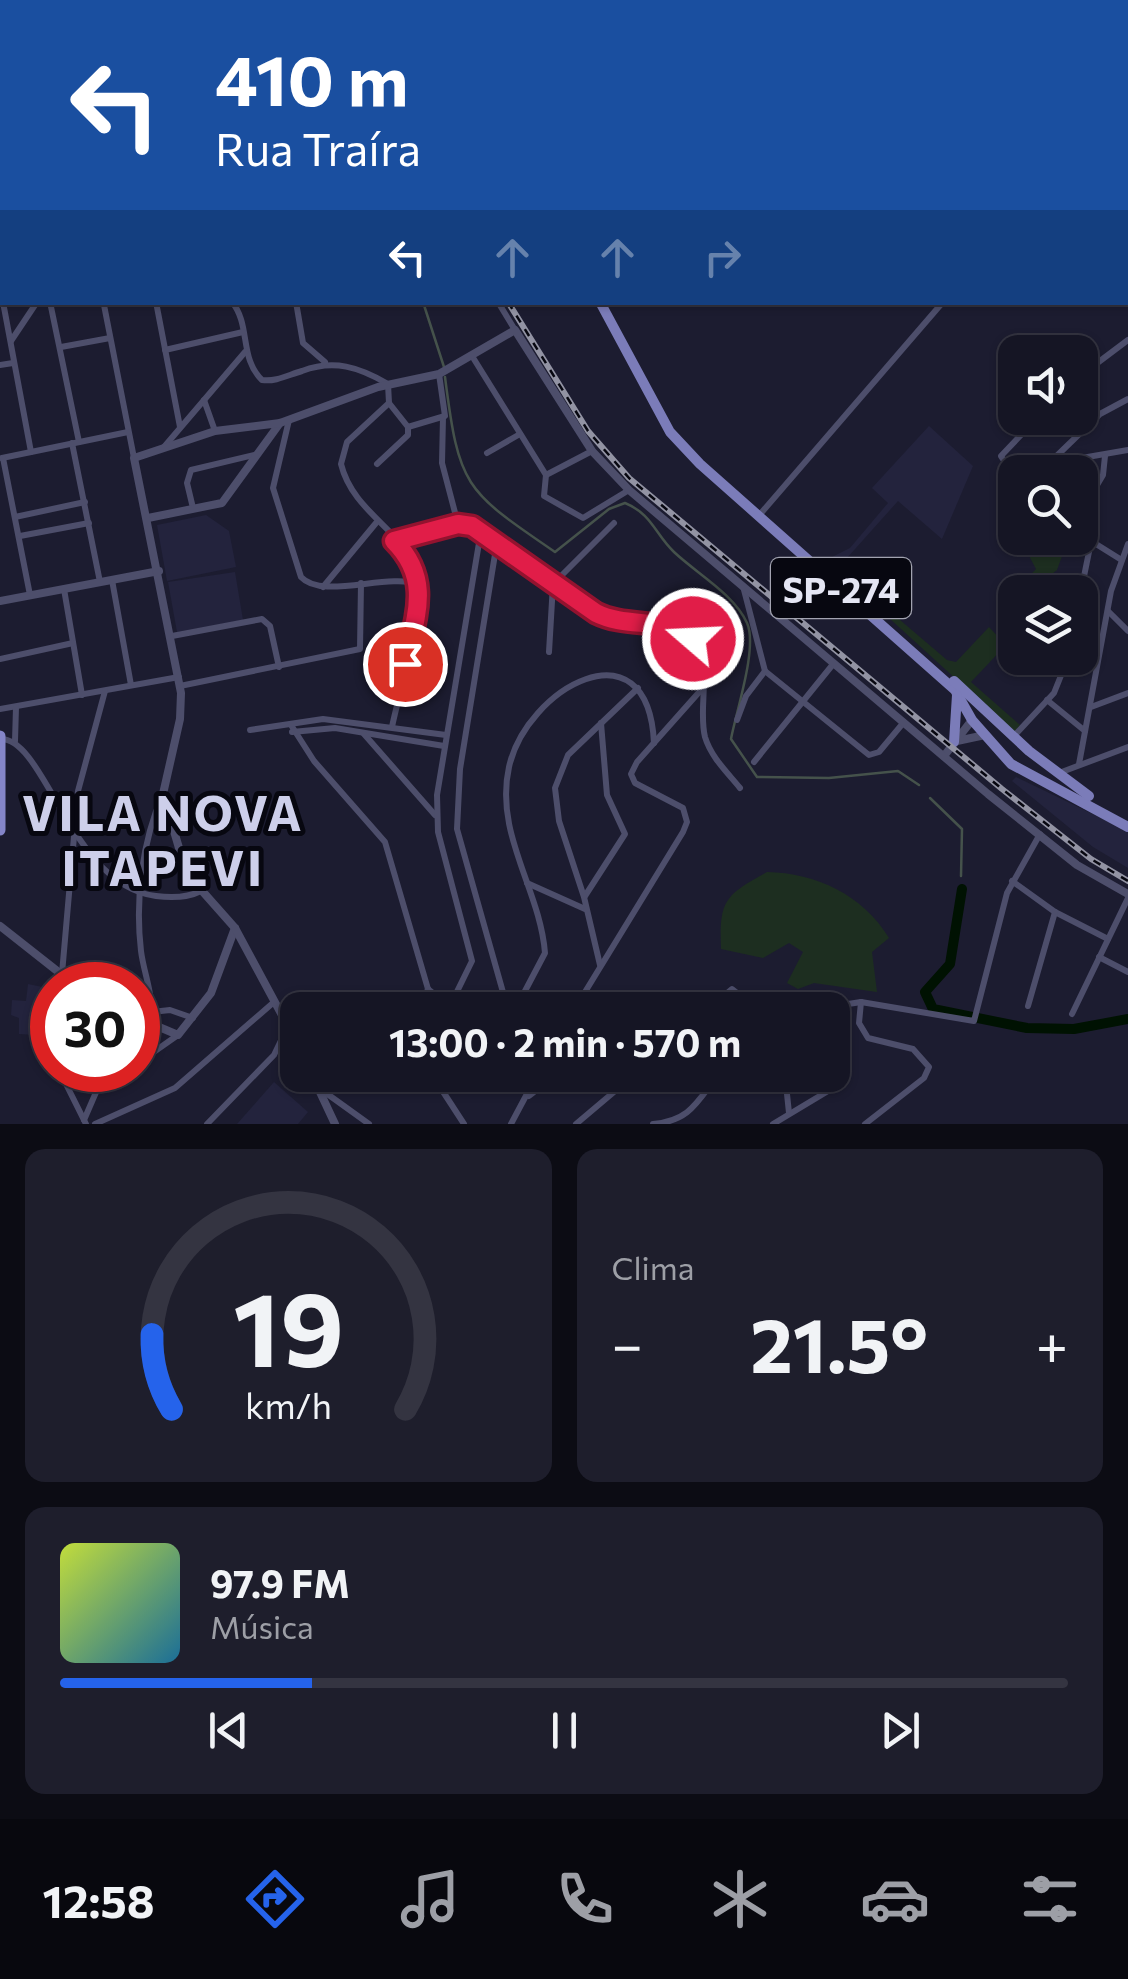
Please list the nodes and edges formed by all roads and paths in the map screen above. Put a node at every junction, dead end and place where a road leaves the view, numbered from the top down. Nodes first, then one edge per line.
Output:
1 (4, 305) edge
2 (35, 305) edge
3 (51, 305) edge
4 (104, 305) edge
5 (156, 305) edge
6 (237, 305) edge
7 (297, 305) edge
8 (500, 305) edge
9 (606, 305) edge
10 (606, 305) edge
11 (940, 305) edge
12 (515, 330) junction
13 (244, 332) junction
14 (110, 338) junction
15 (1126, 339) edge
16 (10, 347) junction
17 (61, 348) junction
18 (164, 350) junction
19 (245, 352) junction
20 (472, 356) junction
21 (13, 362) junction
22 (1098, 362) edge
23 (326, 363) junction
24 (0, 365) edge
25 (440, 374) junction
26 (388, 384) junction
27 (204, 399) junction
28 (1128, 400) edge
29 (389, 403) junction
30 (443, 417) junction
31 (284, 422) junction
32 (180, 426) junction
33 (408, 427) junction
34 (215, 431) junction
35 (128, 432) junction
36 (520, 434) junction
37 (1021, 435) edge
38 (75, 443) junction
39 (164, 447) junction
40 (1065, 449) junction
41 (1128, 450) edge
42 (592, 451) junction
43 (31, 452) junction
44 (487, 453) dead end
45 (258, 454) junction
46 (1002, 455) edge
47 (1059, 455) edge
48 (1070, 455) edge
49 (1106, 456) junction
50 (1098, 457) edge
51 (2, 458) edge
52 (134, 458) junction
53 (377, 464) dead end
54 (546, 474) junction
55 (1098, 486) edge
56 (629, 490) junction
57 (85, 502) junction
58 (193, 508) junction
59 (762, 512) junction
60 (16, 517) junction
61 (148, 518) junction
62 (89, 522) junction
63 (376, 523) junction
64 (458, 524) junction
65 (614, 524) dead end
66 (481, 531) junction
67 (20, 536) junction
68 (394, 541) junction
69 (497, 542) junction
70 (1128, 544) edge
71 (1098, 546) edge
72 (407, 553) junction
73 (1120, 559) junction
74 (159, 571) junction
75 (402, 578) junction
76 (112, 580) junction
77 (100, 582) junction
78 (361, 583) junction
79 (419, 584) junction
80 (553, 584) junction
81 (743, 585) junction
82 (322, 588) junction
83 (64, 590) junction
84 (30, 596) junction
85 (0, 601) edge
86 (1107, 610) junction
87 (1128, 631) edge
88 (172, 636) junction
89 (74, 644) junction
90 (548, 652) dead end
91 (0, 658) edge
92 (835, 662) junction
93 (278, 667) junction
94 (765, 671) junction
95 (1063, 675) edge
96 (180, 682) junction
97 (131, 685) junction
98 (704, 686) junction
99 (638, 688) junction
100 (106, 691) junction
101 (957, 694) junction
102 (1128, 694) edge
103 (82, 695) junction
104 (1047, 700) junction
105 (804, 702) junction
106 (16, 707) junction
107 (1090, 707) junction
108 (0, 709) edge
109 (737, 720) dead end
110 (972, 720) junction
111 (904, 722) junction
112 (998, 722) junction
113 (601, 723) junction
114 (392, 727) junction
115 (292, 728) junction
116 (250, 730) dead end
117 (1085, 732) junction
118 (363, 733) junction
119 (446, 735) junction
120 (984, 735) junction
121 (1013, 737) junction
122 (0, 738) edge
123 (15, 741) junction
124 (654, 743) junction
125 (954, 743) junction
126 (444, 746) junction
127 (1128, 747) edge
128 (1029, 751) junction
129 (944, 756) junction
130 (754, 762) dead end
131 (1079, 764) junction
132 (442, 765) junction
133 (460, 769) junction
134 (1019, 770) junction
135 (1058, 774) junction
136 (740, 788) dead end
137 (163, 794) junction
138 (437, 794) junction
139 (420, 797) junction
140 (437, 817) junction
141 (1128, 824) edge
142 (0, 830) edge
143 (74, 834) junction
144 (1040, 834) junction
145 (1012, 880) junction
146 (525, 882) junction
147 (201, 890) junction
148 (139, 894) junction
149 (1128, 896) edge
150 (584, 897) junction
151 (585, 908) junction
152 (1055, 912) junction
153 (0, 926) edge
154 (235, 928) junction
155 (1108, 939) junction
156 (1099, 957) junction
157 (40, 962) edge
158 (63, 962) edge
159 (142, 962) edge
160 (600, 966) junction
161 (1128, 972) edge
162 (428, 989) junction
163 (427, 992) edge
164 (431, 992) edge
165 (457, 992) edge
166 (507, 992) edge
167 (522, 992) edge
168 (585, 992) edge
169 (274, 1002) junction
170 (862, 1002) junction
171 (850, 1004) edge
172 (1028, 1006) dead end
173 (160, 1013) edge
174 (280, 1014) edge
175 (1072, 1014) dead end
176 (194, 1018) junction
177 (160, 1026) edge
178 (178, 1035) junction
179 (280, 1043) edge
180 (160, 1049) edge
181 (69, 1092) edge
182 (97, 1092) edge
183 (320, 1092) edge
184 (324, 1092) edge
185 (443, 1092) edge
186 (528, 1092) edge
187 (534, 1092) edge
188 (614, 1092) edge
189 (706, 1092) edge
190 (787, 1092) edge
191 (825, 1092) edge
192 (524, 1100) junction
193 (789, 1114) junction
194 (85, 1122) edge
195 (94, 1124) edge
196 (207, 1124) edge
197 (335, 1124) edge
198 (369, 1124) edge
199 (464, 1124) edge
200 (512, 1124) edge
201 (576, 1124) edge
202 (653, 1124) edge
203 (774, 1124) edge
204 (864, 1124) edge

1 - 16 street
2 - 16 street
3 - 17 street
4 - 14 street
5 - 18 street
6 - 13 street
7 - 23 street
8 - 12 street
9 - 59 main road, SP-274
10 - 101 main road, SP-274
11 - 59 street
12 - 20 street
12 - 42 street
13 - 18 street
13 - 19 street
14 - 17 street
14 - 35 street
15 - 22 street
16 - 21 street
17 - 38 street
18 - 32 street
19 - 23 street
19 - 27 street
20 - 25 street
20 - 36 street
21 - 24 street
21 - 43 street
23 - 26 street
25 - 26 street
25 - 30 street
26 - 29 street
26 - 31 street
27 - 32 street
27 - 34 street
28 - 40 street
29 - 33 street
29 - 63 street
30 - 33 street
30 - 64 street
31 - 34 street
31 - 45 street
31 - 82 street
32 - 39 street
33 - 53 street
34 - 39 street
35 - 38 street
35 - 52 street
36 - 44 street
36 - 54 street
37 - 46 street
38 - 43 street
38 - 57 street
39 - 52 street
40 - 47 street
40 - 48 street
41 - 49 street
42 - 54 street
42 - 56 street
43 - 51 street
45 - 58 street
45 - 58 street
49 - 50 street
49 - 55 street
51 - 60 street
52 - 61 street
54 - 56 street
56 - 81 street
57 - 60 street
57 - 62 street
58 - 61 street
59 - 112 main road, SP-274
60 - 67 street
61 - 74 street
62 - 67 street
62 - 77 street
63 - 68 street
63 - 82 street
64 - 66 street
64 - 68 street
65 - 80 street
66 - 69 street
66 - 119 street
67 - 84 street
68 - 72 street
69 - 80 street
69 - 133 street
70 - 73 street
71 - 73 street
72 - 75 street
72 - 79 street
73 - 86 street
74 - 76 street
74 - 88 street
75 - 78 street
75 - 79 street
76 - 77 street
76 - 97 street
77 - 83 street
78 - 82 street
78 - 93 street
79 - 114 street
80 - 90 street
80 - 98 street
81 - 92 street
81 - 94 street
83 - 84 street
83 - 89 street
84 - 85 street
86 - 87 street
86 - 107 street
88 - 93 street
88 - 96 street
89 - 91 street
89 - 103 street
92 - 105 street
92 - 111 street
93 - 96 street
94 - 105 street
94 - 109 street
95 - 104 street
96 - 97 street
96 - 137 street
97 - 100 street
98 - 124 street
98 - 136 street
99 - 113 street
99 - 124 street
99 - 146 street
100 - 103 street
100 - 143 street
101 - 110 main road, SP-274
101 - 125 main road
102 - 107 street
103 - 106 street
104 - 117 street
104 - 121 street
105 - 111 street
105 - 130 street
106 - 108 street
106 - 123 street
107 - 117 street
110 - 112 main road
110 - 120 main road, SP-274
110 - 125 street
111 - 129 street
112 - 120 main road
112 - 121 main road, SP-274
113 - 150 street
113 - 150 street
114 - 115 street
114 - 119 street
115 - 116 street
115 - 118 street
115 - 162 street
117 - 131 street
118 - 126 street
118 - 139 street
119 - 126 street
120 - 125 street
120 - 134 main road, SP-274
121 - 128 main road, SP-274
122 - 123 street
122 - 142 highway
123 - 143 street
124 - 160 street
125 - 129 street
126 - 132 street
127 - 131 street
128 - 134 main road
128 - 135 main road, SP-274
129 - 144 street
131 - 135 street
132 - 133 street
132 - 138 street
133 - 166 street
134 - 141 main road, SP-274
135 - 141 main road, SP-274
137 - 147 street
137 - 148 street
138 - 139 street
138 - 140 street
139 - 140 street
140 - 165 street
143 - 148 street
143 - 158 street
144 - 145 street
144 - 149 street
145 - 152 street
145 - 170 street
146 - 151 street
146 - 167 street
147 - 148 street
147 - 154 street
148 - 159 street
149 - 155 street
150 - 151 street
151 - 160 street
152 - 155 street
152 - 172 street
153 - 157 street
154 - 169 street
154 - 176 street
155 - 156 street
156 - 161 street
156 - 175 street
160 - 168 street
162 - 163 street
162 - 164 street
169 - 174 street
169 - 195 street
170 - 171 street
170 - 204 street
173 - 176 street
176 - 178 street
177 - 178 street
178 - 180 street
179 - 196 street
181 - 194 street
182 - 194 street
183 - 197 street
184 - 198 street
185 - 199 street
186 - 192 street
187 - 192 street
188 - 201 street
189 - 202 street
190 - 193 street
191 - 193 street
192 - 200 street
193 - 203 street

